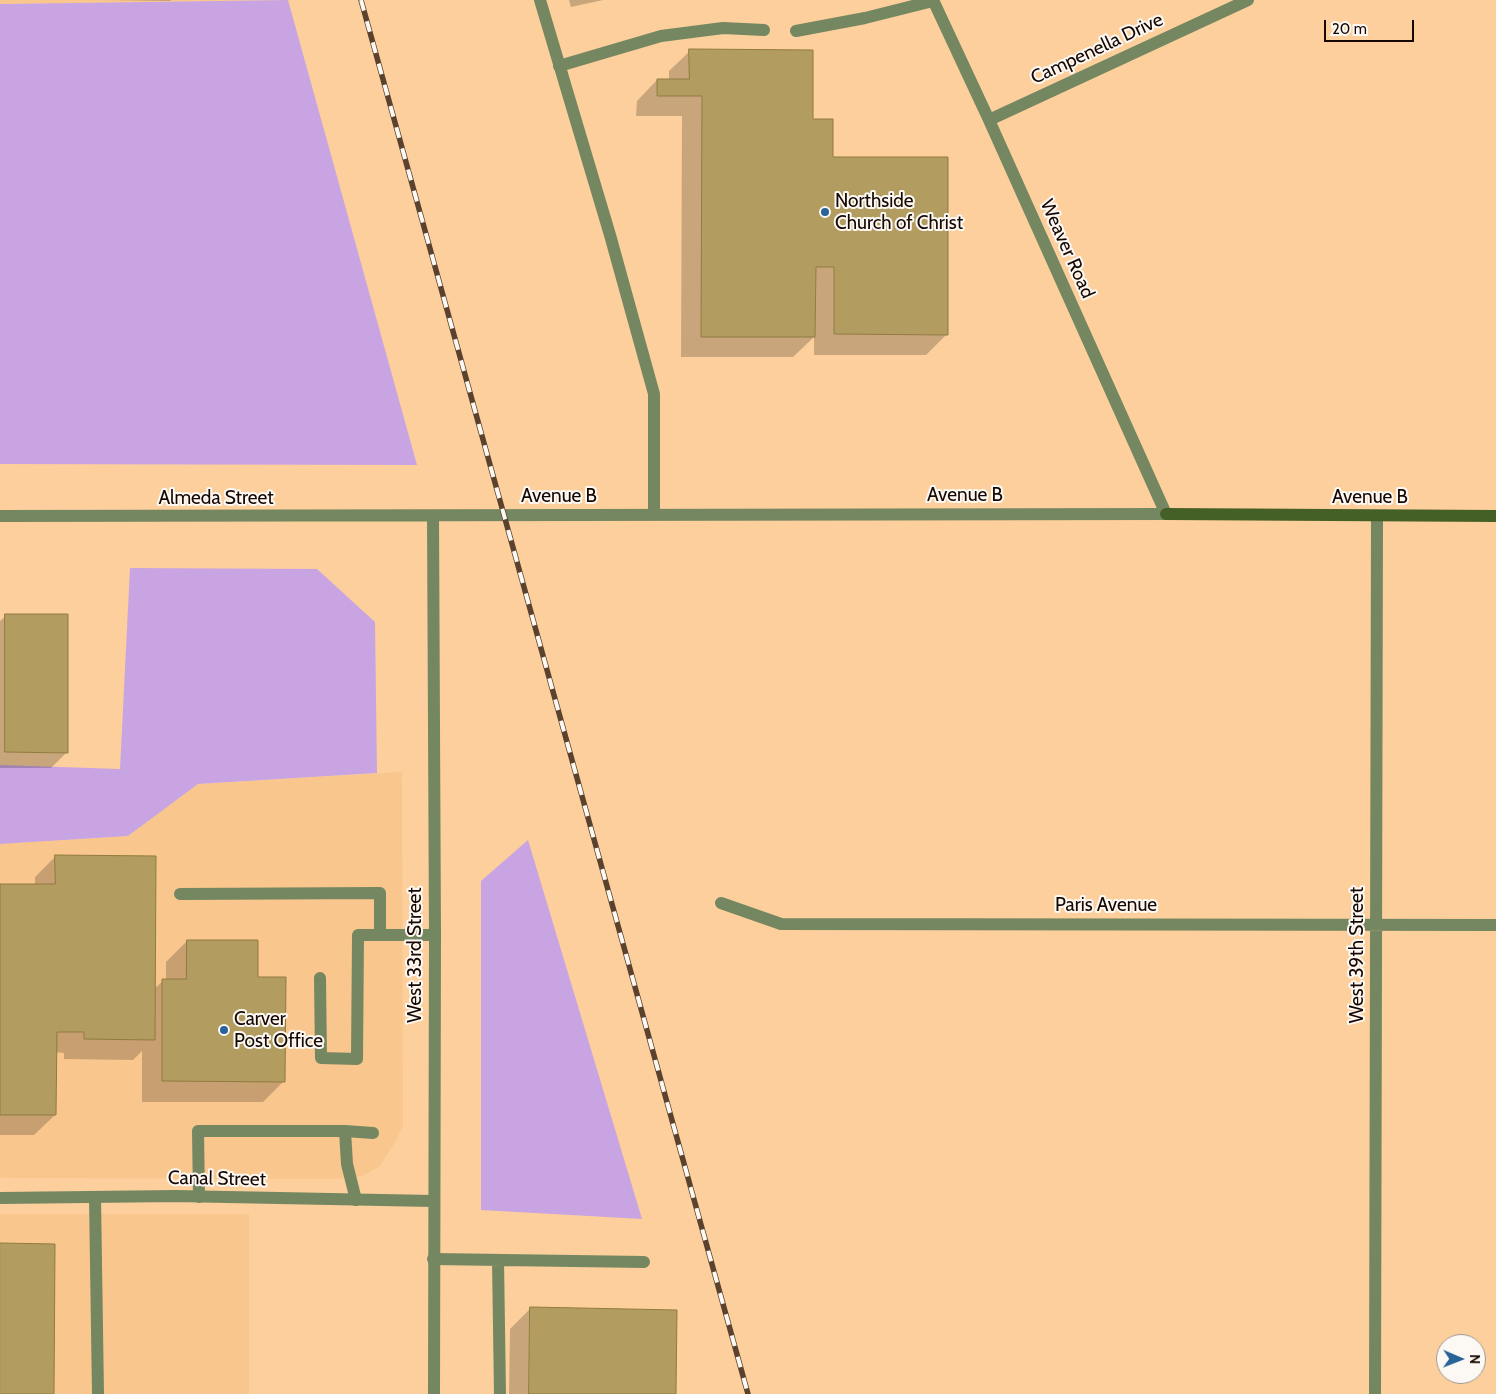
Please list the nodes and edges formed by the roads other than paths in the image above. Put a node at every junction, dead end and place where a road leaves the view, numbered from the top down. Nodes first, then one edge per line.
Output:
1 (540, 0) edge
2 (933, 0) edge
3 (1248, 0) edge
4 (764, 30) dead end
5 (796, 31) dead end
6 (559, 66) junction
7 (989, 120) junction
8 (654, 514) junction
9 (1166, 514) junction
10 (0, 516) edge
11 (433, 516) junction
12 (1377, 516) junction
13 (1496, 516) edge
14 (180, 894) dead end
15 (721, 903) dead end
16 (1376, 924) junction
17 (1496, 925) edge
18 (380, 935) junction
19 (435, 935) junction
20 (320, 978) dead end
21 (345, 1130) junction
22 (373, 1133) dead end
23 (96, 1197) junction
24 (199, 1197) junction
25 (0, 1198) edge
26 (356, 1200) junction
27 (434, 1201) junction
28 (434, 1259) junction
29 (498, 1260) junction
30 (644, 1262) dead end
31 (98, 1394) edge
32 (434, 1394) edge
33 (500, 1394) edge
34 (1375, 1394) edge

1 - 6 street
2 - 5 street
2 - 7 street, Weaver Road
3 - 7 street, Campenella Drive
4 - 6 street
6 - 8 street
7 - 9 street, Weaver Road
8 - 9 street, Avenue B
8 - 11 street, Avenue B
9 - 12 main road, Avenue B
10 - 11 street, Almeda Street
11 - 19 street, West 33rd Street
12 - 13 main road, Avenue B
12 - 16 street, West 39th Street
14 - 18 street
15 - 16 street, Paris Avenue
16 - 17 street, Paris Avenue
16 - 34 street, West 39th Street
18 - 19 street
18 - 20 street
19 - 27 street, West 33rd Street
21 - 22 street
21 - 24 street
21 - 26 street
23 - 24 street, Canal Street
23 - 25 street, Canal Street
23 - 31 street
24 - 26 street, Canal Street
26 - 27 street, Canal Street
27 - 28 street, West 33rd Street
28 - 29 street
28 - 32 street, West 33rd Street
29 - 30 street
29 - 33 street

